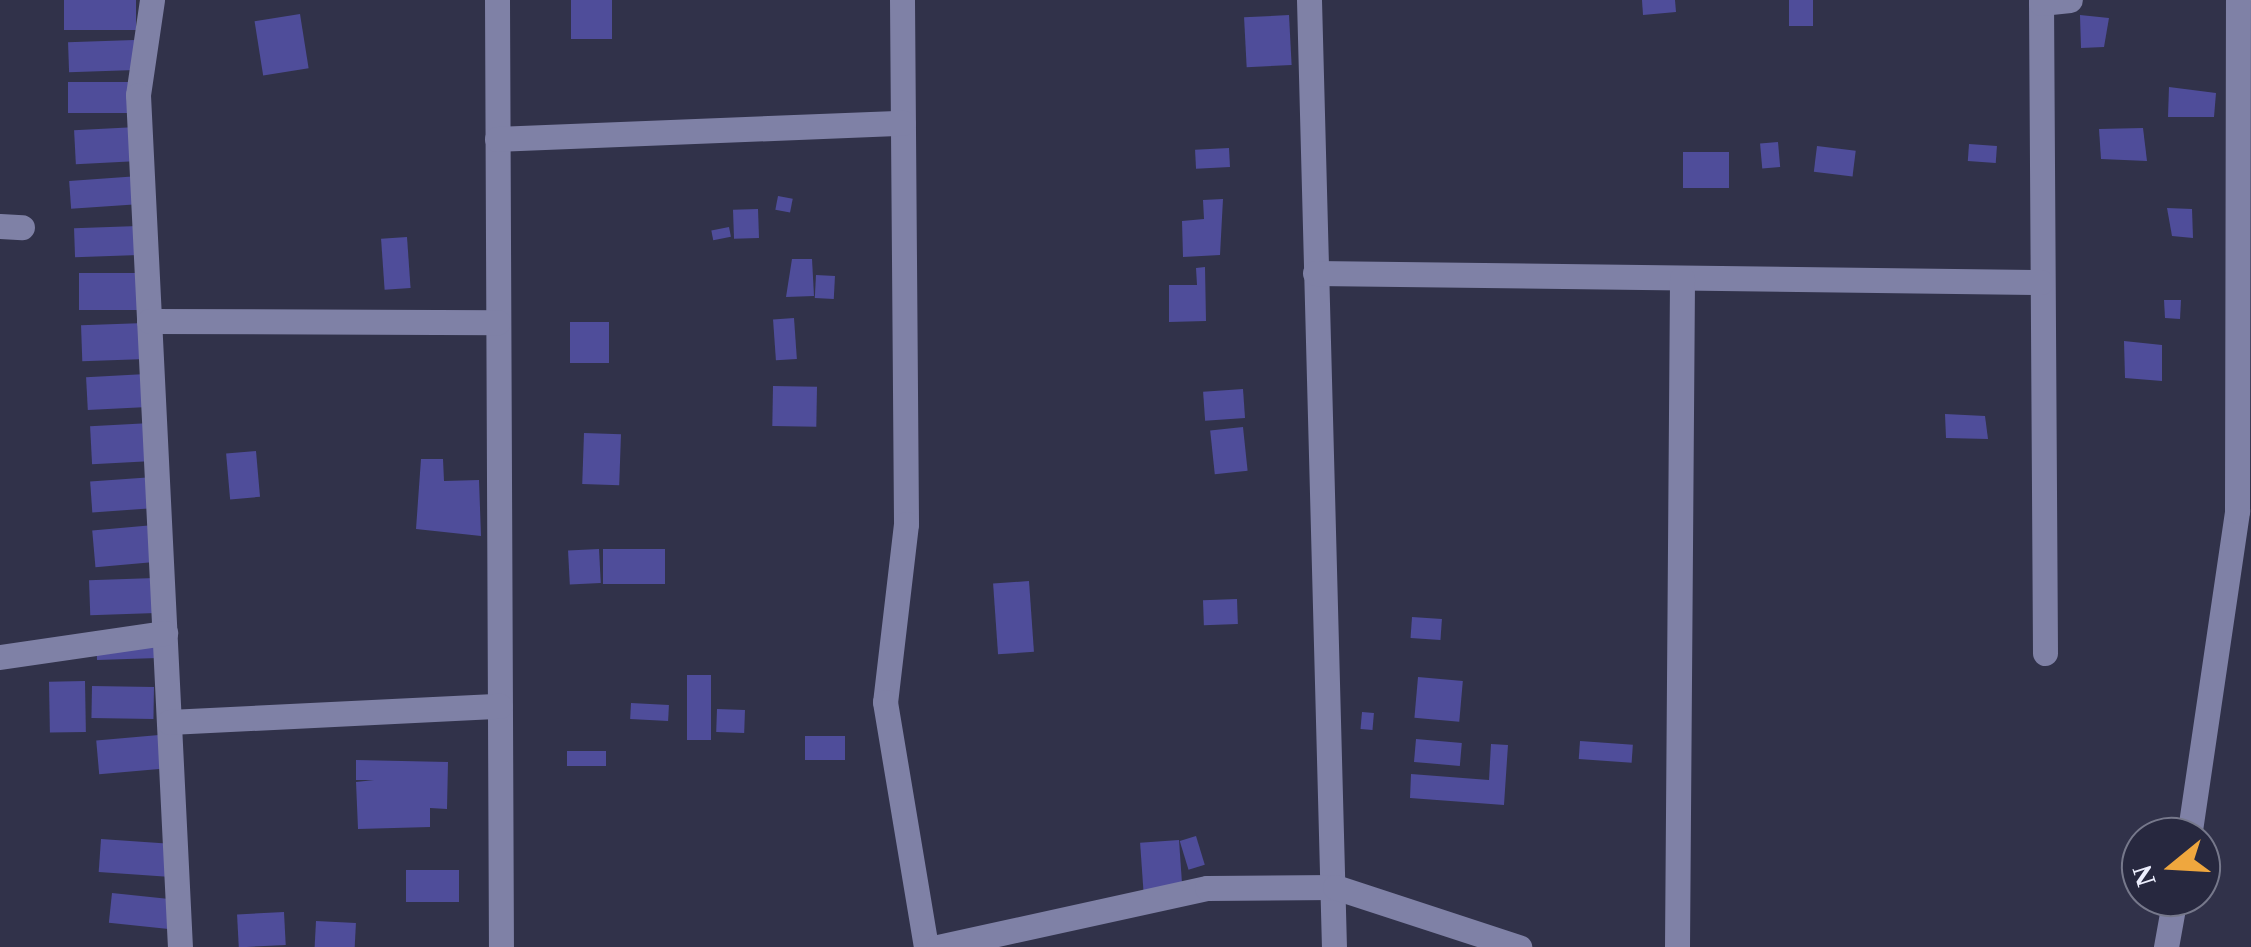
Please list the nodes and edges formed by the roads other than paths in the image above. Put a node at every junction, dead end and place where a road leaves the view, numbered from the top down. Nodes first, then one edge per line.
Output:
1 (152, 0) edge
2 (496, 0) edge
3 (902, 0) edge
4 (1309, 0) edge
5 (2070, 0) edge
6 (2238, 0) edge
7 (2041, 2) edge
8 (903, 123) junction
9 (497, 139) junction
10 (1315, 274) junction
11 (1682, 278) junction
12 (2041, 282) junction
13 (149, 321) junction
14 (498, 322) junction
15 (164, 633) junction
16 (2045, 654) dead end
17 (0, 657) edge
18 (500, 706) junction
19 (169, 722) junction
20 (2192, 817) edge
21 (1335, 887) junction
22 (2171, 917) edge
23 (180, 947) edge
24 (501, 947) edge
25 (926, 947) edge
26 (938, 947) edge
27 (1334, 947) edge
28 (1519, 947) edge
29 (1677, 947) edge
30 (2166, 947) edge

1 - 13 street
2 - 9 street
3 - 8 street
4 - 10 street
5 - 7 street
6 - 20 street
7 - 12 street
8 - 9 street
8 - 25 street
9 - 14 street
10 - 11 street
10 - 21 street
11 - 12 street
11 - 29 street
12 - 16 street
13 - 14 street
13 - 15 street
14 - 18 street
15 - 17 street
15 - 19 street
18 - 19 street
18 - 24 street
19 - 23 street
21 - 26 street
21 - 27 street
21 - 28 street
22 - 30 street

